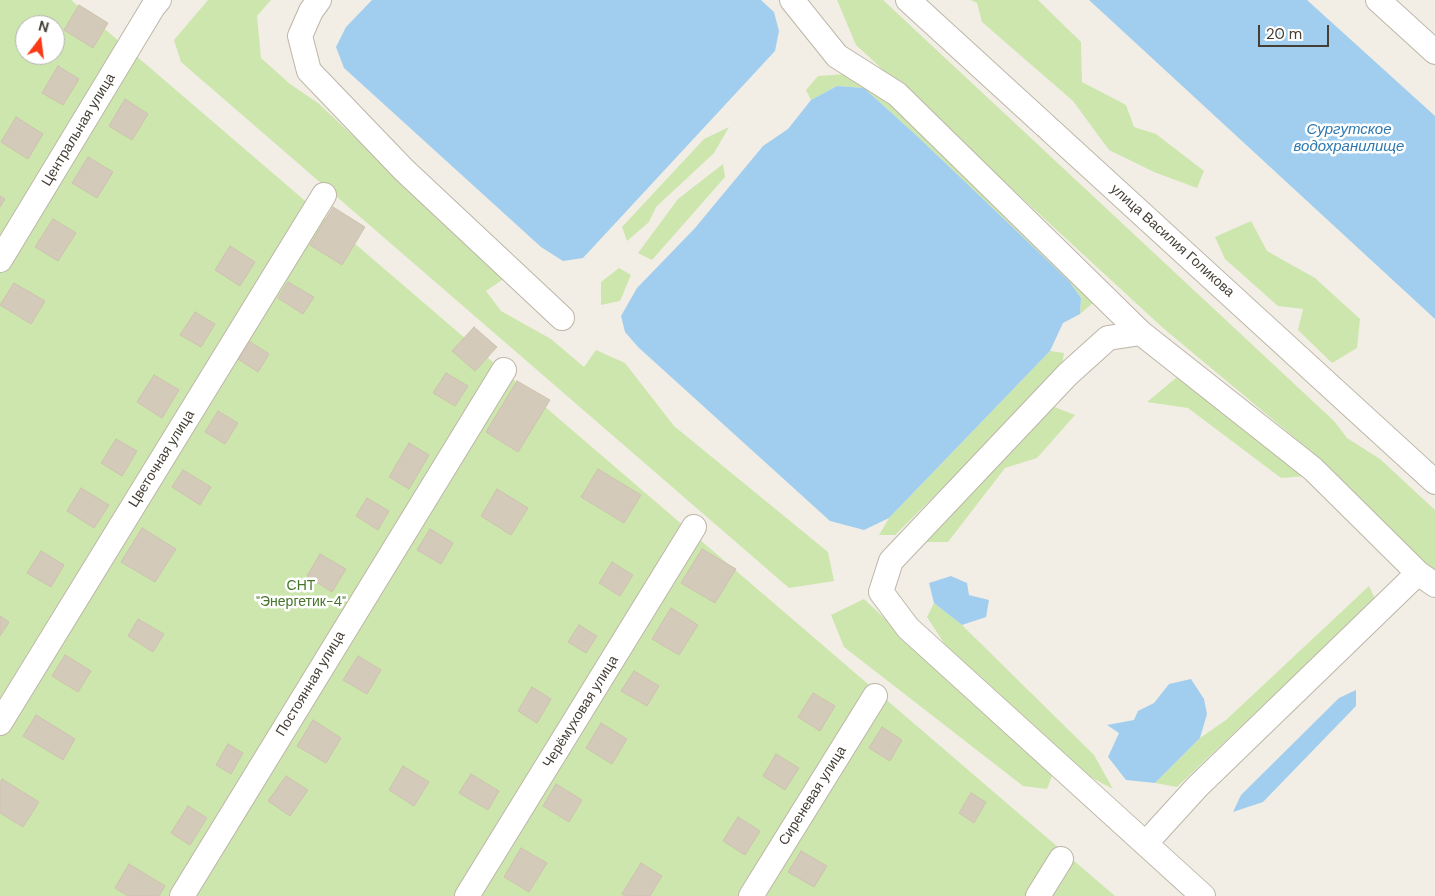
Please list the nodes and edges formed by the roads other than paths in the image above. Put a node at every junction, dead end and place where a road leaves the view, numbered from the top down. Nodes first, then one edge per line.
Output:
1 (159, 0) edge
2 (319, 0) edge
3 (792, 0) edge
4 (908, 0) edge
5 (1378, 0) edge
6 (1435, 52) edge
7 (324, 195) dead end
8 (0, 260) edge
9 (562, 318) dead end
10 (1141, 332) junction
11 (504, 370) dead end
12 (1435, 482) edge
13 (694, 528) dead end
14 (1427, 579) edge
15 (875, 696) dead end
16 (0, 724) edge
17 (1146, 844) junction
18 (1061, 860) dead end
19 (182, 896) edge
20 (467, 896) edge
21 (751, 896) edge
22 (1038, 896) edge
23 (1203, 896) edge

1 - 8 street, Центральная улица
2 - 9 street
3 - 10 street
4 - 12 street, улица Василия Голикова
5 - 6 street
7 - 16 street, Цветочная улица
10 - 14 street
10 - 17 street
11 - 19 street, Постоянная улица
13 - 20 street, Черёмуховая улица
14 - 17 street
15 - 21 street, Сиреневая улица
17 - 23 street
18 - 22 street

